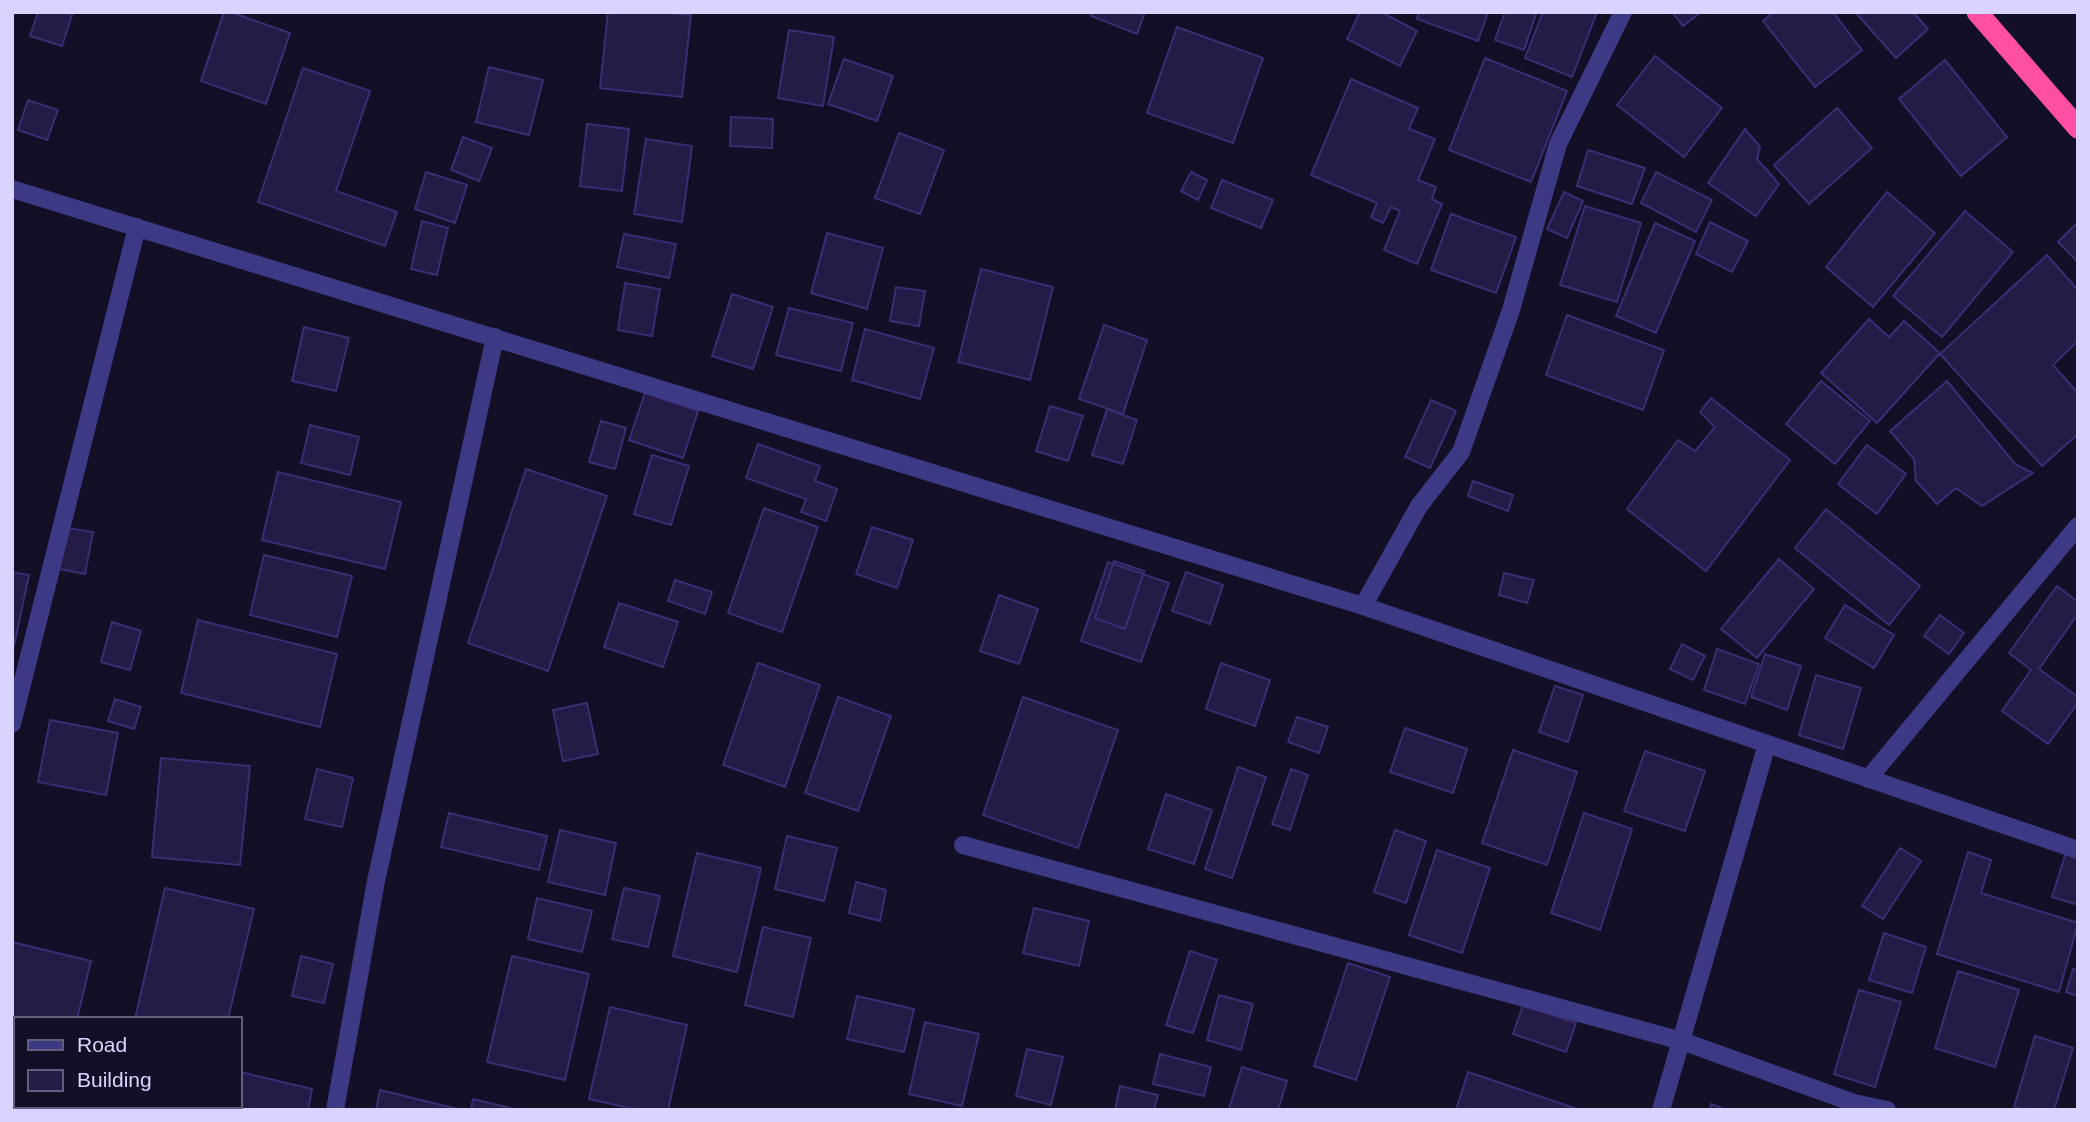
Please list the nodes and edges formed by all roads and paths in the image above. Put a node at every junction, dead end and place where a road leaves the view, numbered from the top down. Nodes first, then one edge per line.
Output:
1 (1623, 12) edge
2 (1978, 12) edge
3 (2078, 128) edge
4 (12, 189) edge
5 (137, 227) junction
6 (495, 337) junction
7 (2078, 526) edge
8 (1363, 606) junction
9 (12, 724) edge
10 (1767, 744) junction
11 (1868, 779) junction
12 (963, 845) dead end
13 (2078, 850) edge
14 (1682, 1041) junction
15 (335, 1110) edge
16 (1661, 1110) edge
17 (1887, 1110) edge

1 - 8 street
2 - 3 highway
4 - 5 street
5 - 6 street
5 - 9 street
6 - 8 street
6 - 15 street
7 - 11 street
8 - 10 street
10 - 11 street
10 - 14 street
11 - 13 street
12 - 14 street
14 - 16 street
14 - 17 street

